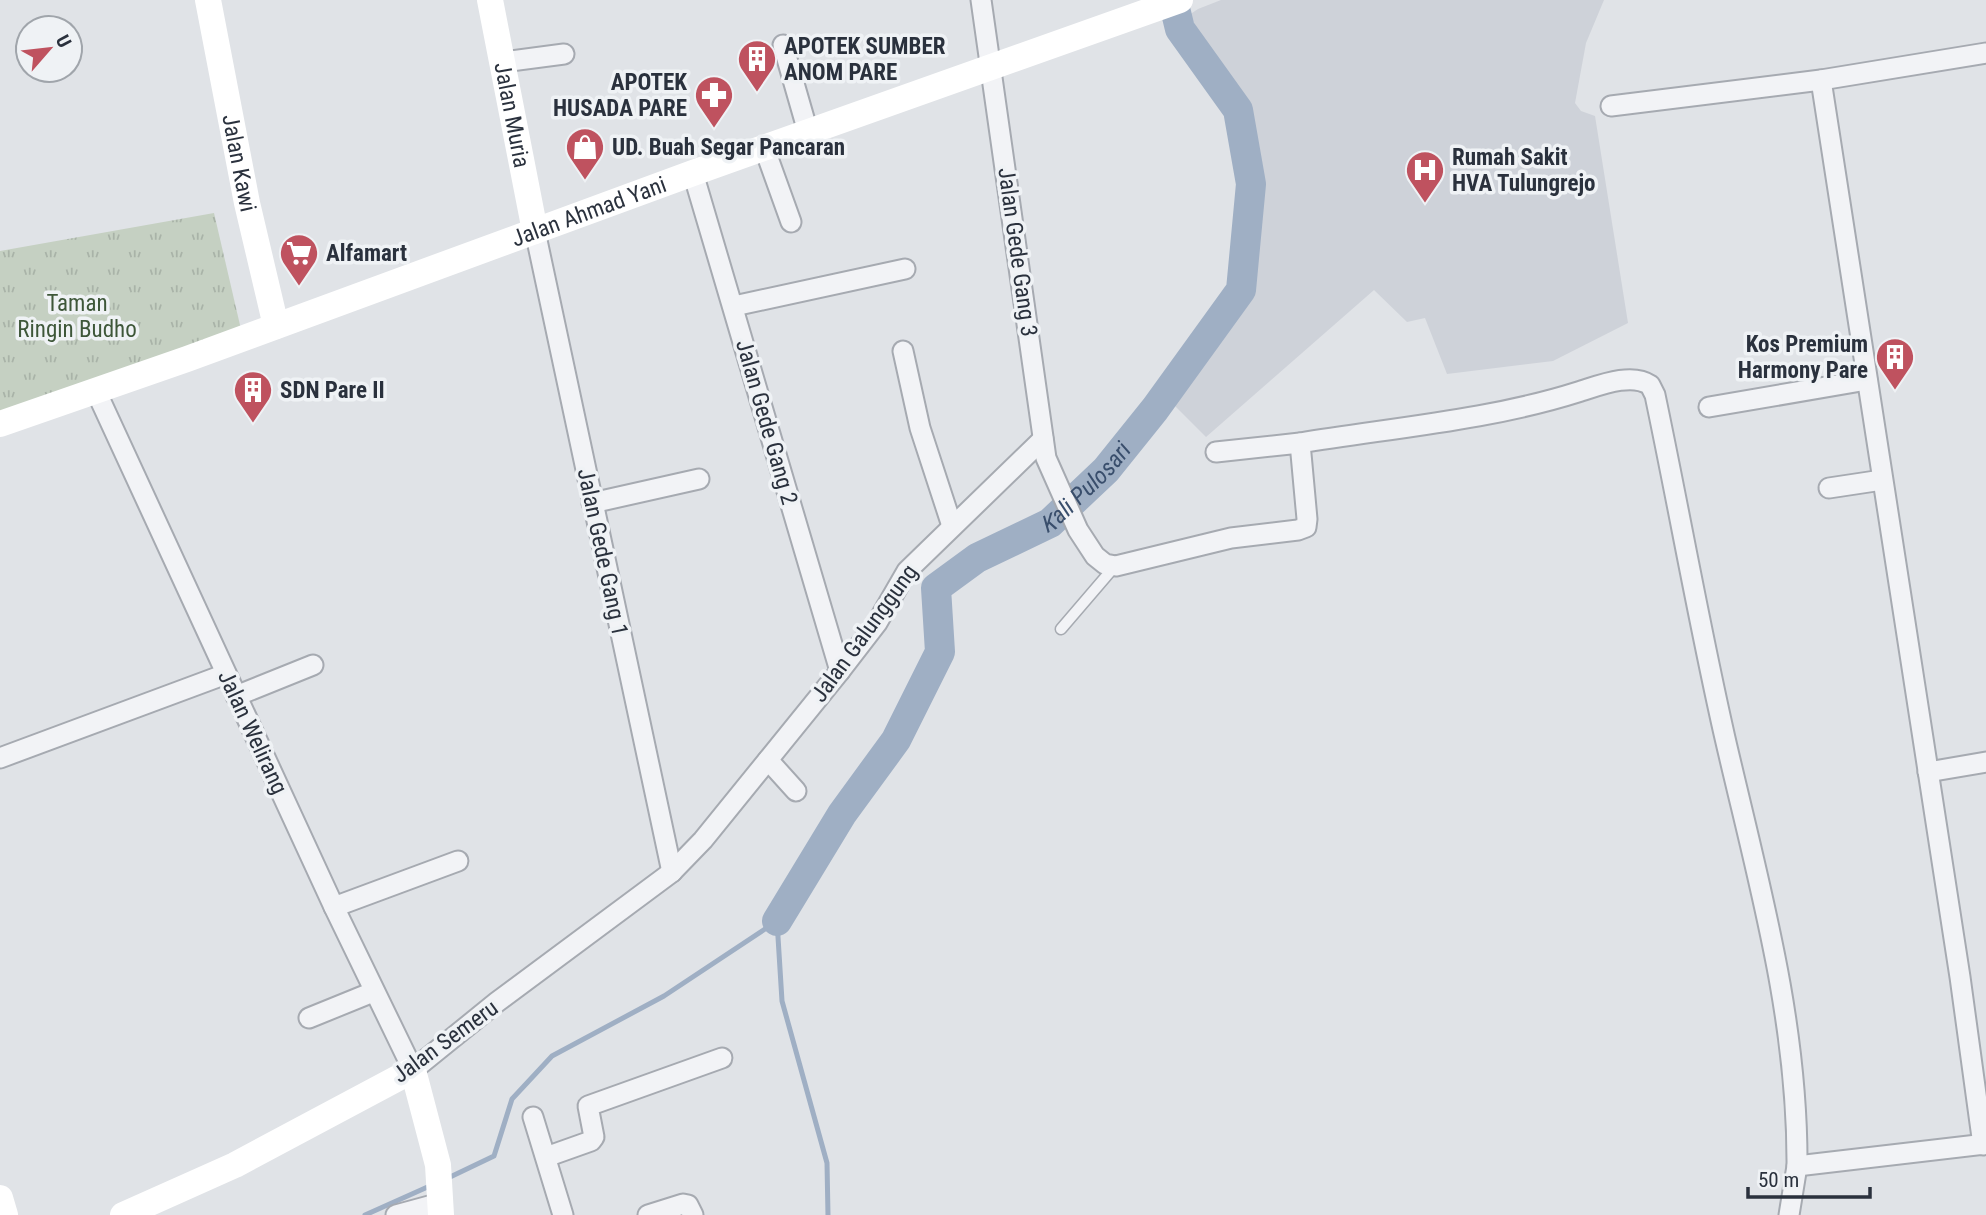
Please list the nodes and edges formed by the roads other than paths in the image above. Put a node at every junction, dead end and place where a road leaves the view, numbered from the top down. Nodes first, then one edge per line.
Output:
1 (208, 0) edge
2 (490, 0) edge
3 (981, 0) edge
4 (1168, 4) edge
5 (783, 45) dead end
6 (1986, 53) edge
7 (564, 54) dead end
8 (503, 62) junction
9 (992, 66) junction
10 (1821, 80) junction
11 (1611, 106) dead end
12 (808, 132) junction
13 (764, 148) junction
14 (693, 173) junction
15 (791, 222) dead end
16 (535, 231) junction
17 (905, 269) dead end
18 (734, 306) junction
19 (276, 326) junction
20 (903, 351) dead end
21 (1867, 380) junction
22 (96, 391) junction
23 (1709, 407) dead end
24 (0, 424) edge
25 (1043, 439) junction
26 (1300, 443) junction
27 (1216, 452) dead end
28 (699, 479) dead end
29 (1882, 480) junction
30 (1829, 488) dead end
31 (592, 503) junction
32 (952, 526) junction
33 (1105, 562) junction
34 (1061, 629) dead end
35 (313, 665) dead end
36 (840, 671) junction
37 (226, 674) junction
38 (236, 696) junction
39 (0, 758) edge
40 (768, 760) junction
41 (1986, 762) edge
42 (1928, 772) junction
43 (796, 791) dead end
44 (458, 861) dead end
45 (672, 872) junction
46 (334, 907) junction
47 (373, 992) junction
48 (309, 1018) dead end
49 (722, 1058) dead end
50 (413, 1070) junction
51 (533, 1117) dead end
52 (1984, 1144) edge
53 (546, 1157) junction
54 (1797, 1166) junction
55 (0, 1198) edge
56 (440, 1204) edge
57 (5, 1215) edge
58 (123, 1215) edge
59 (396, 1215) edge
60 (564, 1215) edge
61 (648, 1215) edge
62 (693, 1215) edge
63 (1789, 1215) edge

1 - 19 main road, Jalan Kawi
2 - 8 main road, Jalan Muria
3 - 9 street, Jalan Gede Gang 3
4 - 9 main road, Jalan Ahmad Yani
5 - 12 street
6 - 10 street
7 - 8 street
8 - 16 main road, Jalan Muria
9 - 12 main road, Jalan Ahmad Yani
9 - 25 street, Jalan Gede Gang 3
10 - 11 street
10 - 21 street
12 - 13 main road, Jalan Ahmad Yani
13 - 14 main road, Jalan Ahmad Yani
13 - 15 street
14 - 16 main road, Jalan Ahmad Yani
14 - 18 street, Jalan Gede Gang 2
16 - 19 main road, Jalan Ahmad Yani
16 - 31 street, Jalan Gede Gang 1
17 - 18 street
18 - 36 street, Jalan Gede Gang 2
19 - 22 main road, Jalan Ahmad Yani
20 - 32 street
21 - 23 street
21 - 29 street
22 - 24 main road, Jalan Ahmad Yani
22 - 37 street, Jalan Welirang
25 - 32 street, Jalan Galunggung
25 - 33 street, Jalan Gede Gang 3
26 - 27 street
26 - 33 street
26 - 54 street
28 - 31 street
29 - 30 street
29 - 42 street
31 - 45 street, Jalan Gede Gang 1
32 - 36 street, Jalan Galunggung
33 - 34 lane
35 - 38 street
36 - 40 street, Jalan Galunggung
37 - 38 street, Jalan Welirang
37 - 39 street
38 - 46 street, Jalan Welirang
40 - 43 street
40 - 45 street, Jalan Galunggung
41 - 42 street
42 - 52 street
44 - 46 street
45 - 50 street, Jalan Semeru
46 - 47 street, Jalan Welirang
47 - 48 street
47 - 50 street, Jalan Welirang
49 - 53 street
50 - 56 main road
50 - 58 main road, Jalan Semeru
51 - 53 street
52 - 54 street
53 - 60 street
54 - 63 street
55 - 57 main road
56 - 59 street
61 - 62 street

